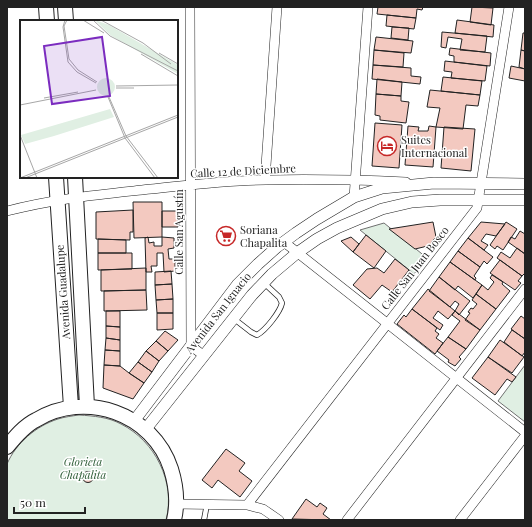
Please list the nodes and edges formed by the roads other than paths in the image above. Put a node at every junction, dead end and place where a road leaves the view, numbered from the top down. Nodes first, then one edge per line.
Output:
1 (46, 7) edge
2 (65, 7) edge
3 (190, 7) edge
4 (277, 7) edge
5 (368, 7) edge
6 (509, 7) edge
7 (47, 20) edge
8 (66, 20) edge
9 (56, 178) edge
10 (75, 178) edge
11 (265, 180) junction
12 (356, 180) junction
13 (434, 183) junction
14 (481, 183) junction
15 (525, 184) edge
16 (191, 185) junction
17 (76, 197) junction
18 (354, 197) junction
19 (57, 200) junction
20 (479, 200) junction
21 (525, 200) edge
22 (7, 211) edge
23 (284, 242) junction
24 (297, 252) junction
25 (264, 283) junction
26 (525, 289) edge
27 (233, 318) junction
28 (387, 323) junction
29 (191, 346) junction
30 (203, 356) junction
31 (457, 378) junction
32 (87, 406) junction
33 (71, 407) junction
34 (134, 421) junction
35 (145, 430) junction
36 (525, 432) edge
37 (525, 436) edge
38 (7, 446) edge
39 (176, 504) junction
40 (207, 504) junction
41 (247, 505) junction
42 (174, 520) edge
43 (204, 520) edge
44 (279, 520) edge
45 (347, 520) edge
46 (460, 520) edge

1 - 7 main road
2 - 8 main road
3 - 16 street, Calle San Agustín
4 - 11 street
5 - 12 street
6 - 14 street, Calle San Juan Bosco
9 - 19 main road, Avenida Guadalupe
10 - 17 main road, Avenida Guadalupe
11 - 12 street, Calle 12 de Diciembre
11 - 16 street, Calle 12 de Diciembre
12 - 13 street, Calle 12 de Diciembre
12 - 18 street
13 - 14 street, Avenida San Ignacio
13 - 18 street, Avenida San Ignacio
14 - 15 street, Avenida San Ignacio
14 - 20 street, Calle San Juan Bosco
16 - 17 street, Calle 12 de Diciembre
16 - 29 street, Calle San Agustín
17 - 19 street, Calle 12 de Diciembre
17 - 32 main road, Avenida Guadalupe
18 - 23 street, Avenida San Ignacio
19 - 22 street, Calle 12 de Diciembre
19 - 33 main road, Avenida Guadalupe
20 - 21 street, Avenida San Ignacio
20 - 24 street, Avenida San Ignacio
20 - 28 street, Calle San Juan Bosco
23 - 24 street
23 - 29 street, Avenida San Ignacio
24 - 25 street, Avenida San Ignacio
24 - 28 street
25 - 27 street, Avenida San Ignacio
25 - 27 lane
26 - 31 street
27 - 30 street, Avenida San Ignacio
28 - 31 street
28 - 41 street, Calle San Juan Bosco
29 - 30 street
29 - 34 street, Avenida San Ignacio
30 - 35 street, Avenida San Ignacio
31 - 36 street
31 - 45 street
32 - 33 main road
32 - 34 main road
33 - 38 main road
34 - 35 main road
35 - 39 main road
37 - 46 street
39 - 40 street
39 - 42 main road
40 - 41 street
40 - 43 lane
41 - 44 street

